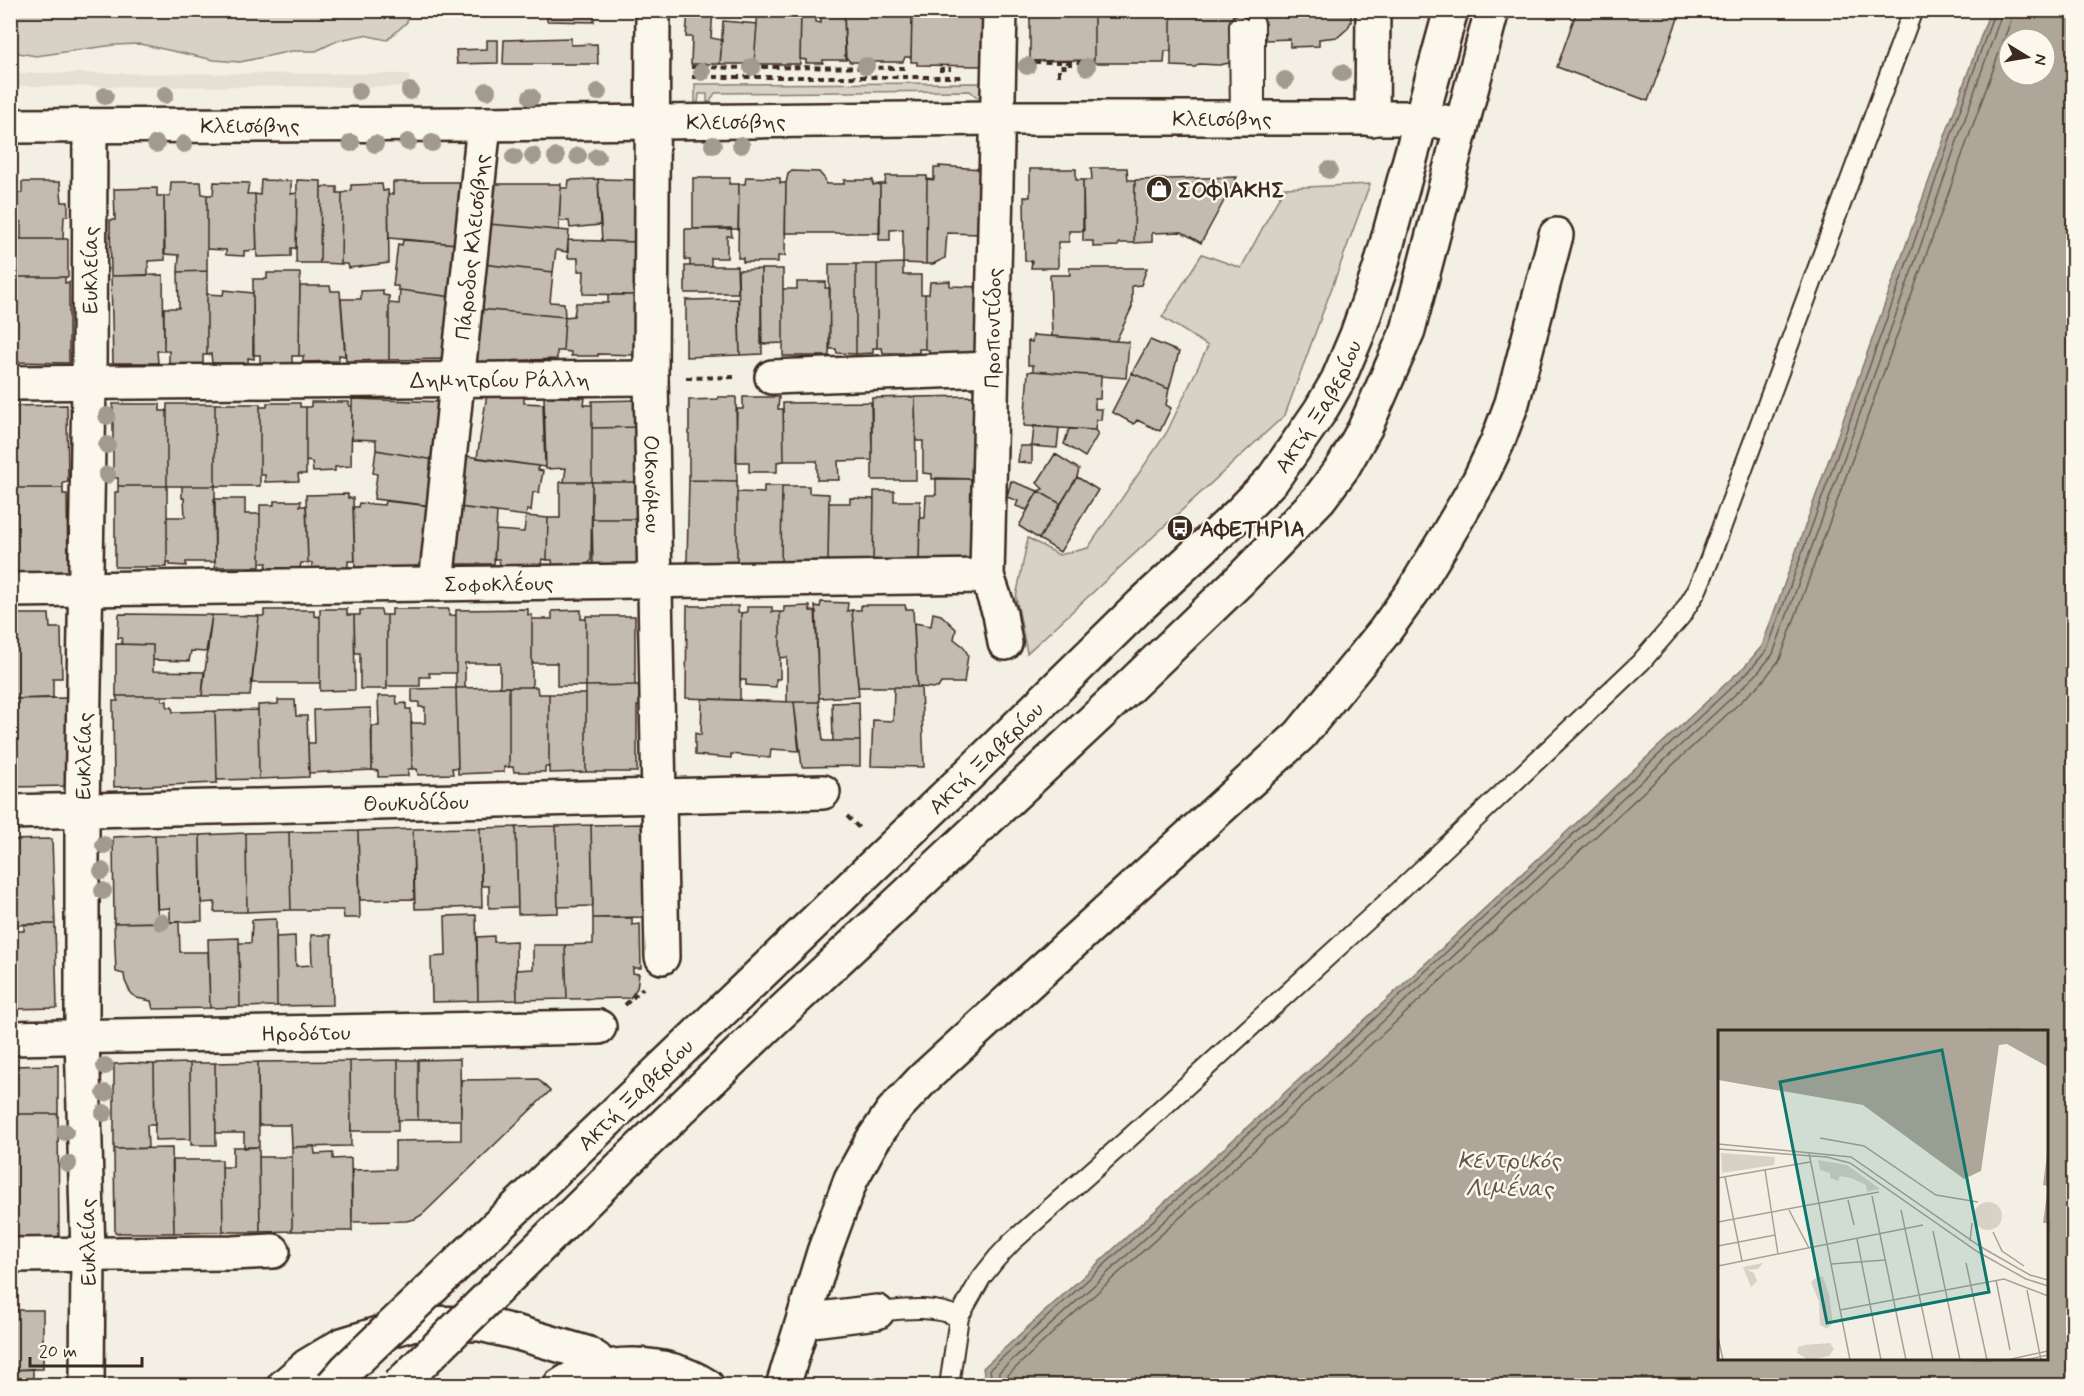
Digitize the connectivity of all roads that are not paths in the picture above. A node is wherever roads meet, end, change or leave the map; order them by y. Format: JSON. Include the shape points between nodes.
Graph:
{"nodes":[{"id":1,"x":653,"y":10,"type":"edge"},
{"id":2,"x":1000,"y":10,"type":"edge"},
{"id":3,"x":1373,"y":10,"type":"edge"},
{"id":4,"x":1451,"y":10,"type":"edge"},
{"id":5,"x":1492,"y":10,"type":"edge"},
{"id":6,"x":1913,"y":10,"type":"edge"},
{"id":7,"x":1247,"y":24,"type":"dead end"},
{"id":8,"x":997,"y":118,"type":"junction"},
{"id":9,"x":1248,"y":118,"type":"junction"},
{"id":10,"x":1372,"y":118,"type":"junction"},
{"id":11,"x":1422,"y":118,"type":"junction"},
{"id":12,"x":652,"y":121,"type":"junction"},
{"id":13,"x":484,"y":124,"type":"junction"},
{"id":14,"x":1461,"y":125,"type":"junction"},
{"id":15,"x":10,"y":126,"type":"edge"},
{"id":16,"x":90,"y":126,"type":"junction"},
{"id":17,"x":1556,"y":235,"type":"dead end"},
{"id":18,"x":992,"y":369,"type":"junction"},
{"id":19,"x":772,"y":377,"type":"road end"},
{"id":20,"x":651,"y":378,"type":"junction"},
{"id":21,"x":456,"y":380,"type":"junction"},
{"id":22,"x":10,"y":383,"type":"edge"},
{"id":23,"x":89,"y":383,"type":"junction"},
{"id":24,"x":987,"y":576,"type":"junction"},
{"id":25,"x":654,"y":581,"type":"junction"},
{"id":26,"x":436,"y":584,"type":"junction"},
{"id":27,"x":87,"y":588,"type":"junction"},
{"id":28,"x":10,"y":590,"type":"edge"},
{"id":29,"x":1005,"y":644,"type":"dead end"},
{"id":30,"x":823,"y":792,"type":"road end"},
{"id":31,"x":659,"y":797,"type":"junction"},
{"id":32,"x":82,"y":810,"type":"junction"},
{"id":33,"x":10,"y":812,"type":"edge"},
{"id":34,"x":662,"y":957,"type":"road end"},
{"id":35,"x":599,"y":1027,"type":"road end"},
{"id":36,"x":82,"y":1037,"type":"junction"},
{"id":37,"x":10,"y":1038,"type":"edge"},
{"id":38,"x":273,"y":1251,"type":"dead end"},
{"id":39,"x":87,"y":1253,"type":"junction"},
{"id":40,"x":10,"y":1255,"type":"edge"},
{"id":41,"x":877,"y":1312,"type":"joint"},
{"id":42,"x":959,"y":1317,"type":"junction"},
{"id":43,"x":804,"y":1321,"type":"junction"},
{"id":44,"x":603,"y":1368,"type":"junction"},
{"id":45,"x":87,"y":1386,"type":"edge"},
{"id":46,"x":285,"y":1386,"type":"edge"},
{"id":47,"x":332,"y":1386,"type":"edge"},
{"id":48,"x":398,"y":1386,"type":"edge"},
{"id":49,"x":560,"y":1386,"type":"edge"},
{"id":50,"x":707,"y":1386,"type":"edge"},
{"id":51,"x":783,"y":1386,"type":"edge"},
{"id":52,"x":949,"y":1386,"type":"edge"}],
"edges":[{"from":1,"to":12,"type":"street","name":"Οικονόμου"},
{"from":2,"to":8,"type":"street","name":"Προποντίδος"},
{"from":3,"to":10,"type":"street"},
{"from":4,"to":11,"type":"street","name":"Ακτή Ξαβερίου"},
{"from":5,"to":14,"type":"street","name":"Ακτή Ξαβερίου"},
{"from":6,"to":42,"type":"lane","via":[[1709,561],[1681,616],[1641,662],[1395,895],[1012,1242],[981,1278]]},
{"from":7,"to":9,"type":"lane"},
{"from":8,"to":9,"type":"street","name":"Κλεισόβης"},
{"from":8,"to":12,"type":"street","name":"Κλεισόβης"},
{"from":8,"to":18,"type":"street","name":"Προποντίδος"},
{"from":9,"to":10,"type":"street","name":"Κλεισόβης"},
{"from":10,"to":11,"type":"street","name":"Κλεισόβης"},
{"from":11,"to":14,"type":"street","name":"Κλεισόβης"},
{"from":11,"to":47,"type":"street","name":"Ακτή Ξαβερίου","bridge":true,"via":[[1380,269],[1357,335],[1338,380],[1273,479]]},
{"from":12,"to":13,"type":"street","name":"Κλεισόβης"},
{"from":12,"to":20,"type":"street","name":"Οικονόμου"},
{"from":13,"to":16,"type":"street","name":"Κλεισόβης"},
{"from":13,"to":21,"type":"street","name":"Πάροδος Κλεισόβης"},
{"from":14,"to":48,"type":"street","name":"Ακτή Ξαβερίου","bridge":true,"via":[[1408,330],[1365,428],[1319,499],[1241,579],[778,1016]]},
{"from":15,"to":16,"type":"street","name":"Κλεισόβης"},
{"from":16,"to":23,"type":"street","name":"Ευκλείας"},
{"from":17,"to":43,"type":"street","via":[[1512,403],[1497,443],[1479,481],[1414,590],[1300,735],[923,1079],[892,1112],[851,1179]]},
{"from":18,"to":19,"type":"street"},
{"from":18,"to":24,"type":"street","name":"Προποντίδος"},
{"from":20,"to":21,"type":"street","name":"Δημητρίου Ράλλη"},
{"from":20,"to":25,"type":"street","name":"Οικονόμου"},
{"from":21,"to":23,"type":"street","name":"Δημητρίου Ράλλη"},
{"from":21,"to":26,"type":"street","name":"Πάροδος Κλεισόβης"},
{"from":22,"to":23,"type":"street","name":"Δημητρίου Ράλλη"},
{"from":23,"to":27,"type":"street","name":"Ευκλείας"},
{"from":24,"to":25,"type":"street","name":"Σοφοκλέους"},
{"from":24,"to":29,"type":"street","name":"Προποντίδος"},
{"from":25,"to":26,"type":"street","name":"Σοφοκλέους"},
{"from":25,"to":31,"type":"street","name":"Οικονόμου"},
{"from":26,"to":27,"type":"street","name":"Σοφοκλέους"},
{"from":27,"to":28,"type":"street","name":"Σοφοκλέους"},
{"from":27,"to":32,"type":"street","name":"Ευκλείας"},
{"from":30,"to":31,"type":"street","name":"Θουκυδίδου"},
{"from":31,"to":32,"type":"street","name":"Θουκυδίδου"},
{"from":31,"to":34,"type":"street","name":"Οικονόμου"},
{"from":32,"to":33,"type":"street","name":"Θουκυδίδου"},
{"from":32,"to":36,"type":"street","name":"Ευκλείας"},
{"from":35,"to":36,"type":"street","name":"Ηροδότου"},
{"from":36,"to":37,"type":"street","name":"Ηροδότου"},
{"from":36,"to":39,"type":"street","name":"Ευκλείας"},
{"from":38,"to":39,"type":"street"},
{"from":39,"to":40,"type":"street"},
{"from":39,"to":45,"type":"street","name":"Ευκλείας"},
{"from":41,"to":42,"type":"lane","via":[[928,1308]]},
{"from":41,"to":43,"type":"street"},
{"from":42,"to":52,"type":"lane"},
{"from":43,"to":51,"type":"street"},
{"from":44,"to":46,"type":"street","via":[[586,1353],[519,1333],[480,1324],[414,1323],[342,1345],[307,1366]]},
{"from":44,"to":49,"type":"street"},
{"from":44,"to":50,"type":"street","via":[[666,1368]]}]}
